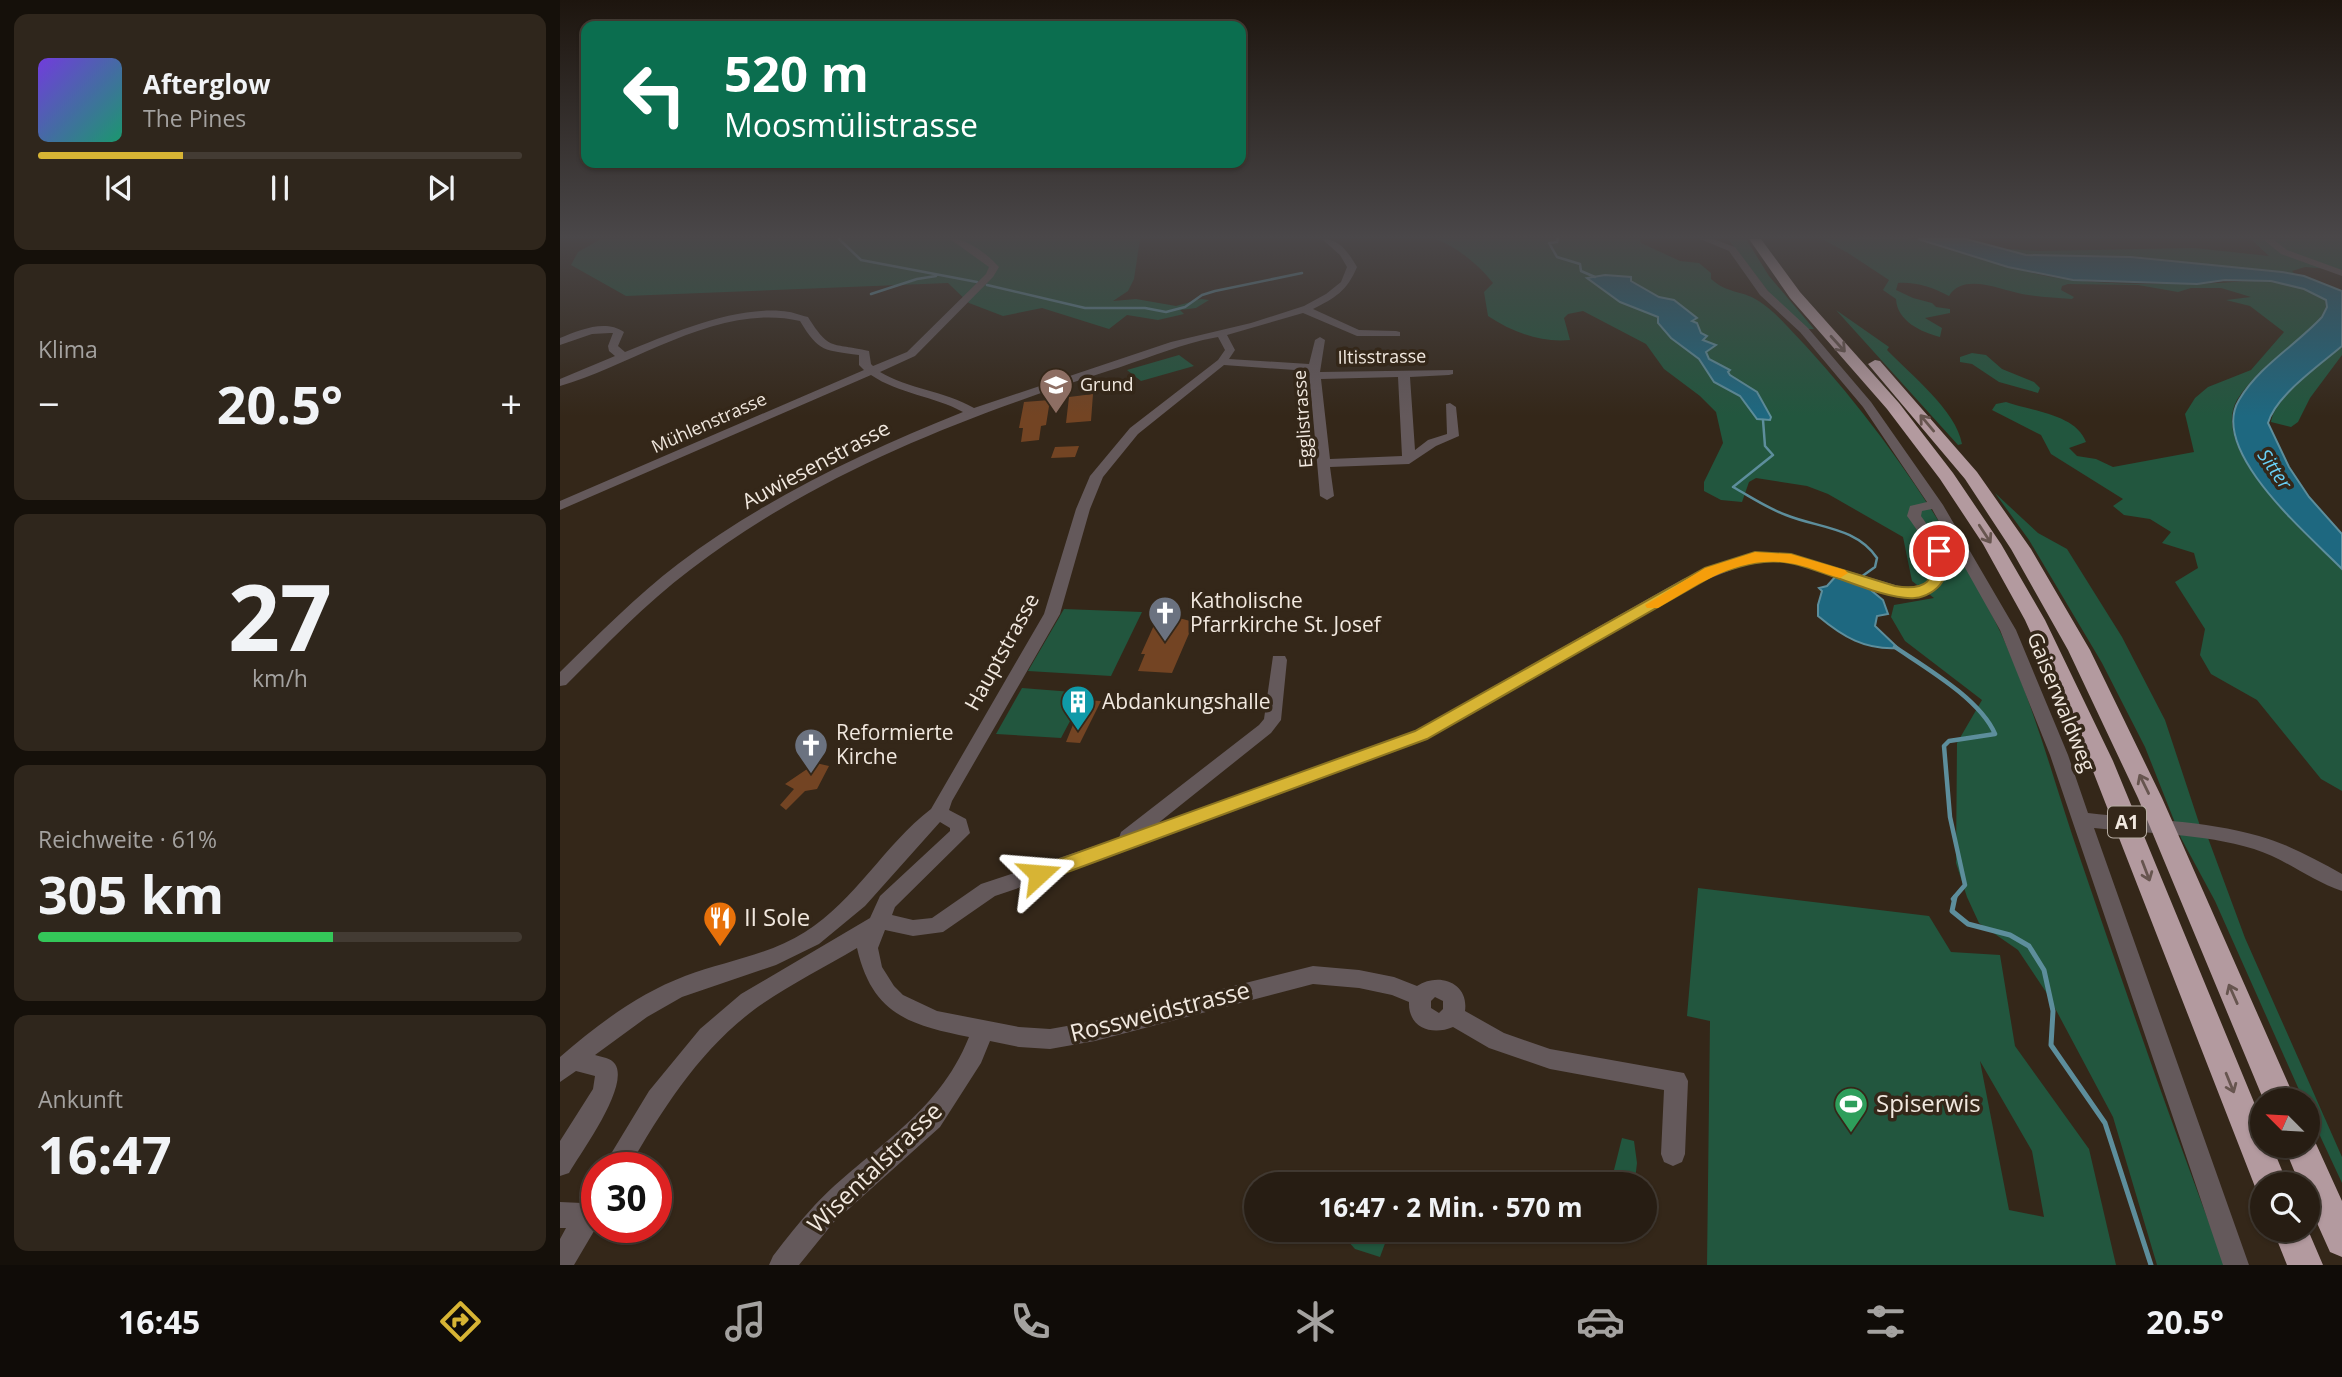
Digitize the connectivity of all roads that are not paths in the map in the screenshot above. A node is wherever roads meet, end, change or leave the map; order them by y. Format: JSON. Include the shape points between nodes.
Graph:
{"nodes":[{"id":1,"x":967,"y":298,"type":"edge"},
{"id":2,"x":1327,"y":298,"type":"edge"},
{"id":3,"x":1770,"y":298,"type":"edge"},
{"id":4,"x":1799,"y":298,"type":"edge"},
{"id":5,"x":1816,"y":298,"type":"edge"},
{"id":6,"x":1303,"y":309,"type":"junction"},
{"id":7,"x":1221,"y":334,"type":"junction"},
{"id":8,"x":1396,"y":334,"type":"dead end"},
{"id":9,"x":1320,"y":340,"type":"dead end"},
{"id":10,"x":560,"y":342,"type":"edge"},
{"id":11,"x":627,"y":357,"type":"junction"},
{"id":12,"x":1222,"y":362,"type":"junction"},
{"id":13,"x":873,"y":371,"type":"junction"},
{"id":14,"x":1315,"y":372,"type":"junction"},
{"id":15,"x":1449,"y":372,"type":"dead end"},
{"id":16,"x":1404,"y":374,"type":"junction"},
{"id":17,"x":560,"y":383,"type":"edge"},
{"id":18,"x":1450,"y":407,"type":"dead end"},
{"id":19,"x":973,"y":413,"type":"junction"},
{"id":20,"x":1409,"y":460,"type":"junction"},
{"id":21,"x":1323,"y":463,"type":"junction"},
{"id":22,"x":1327,"y":496,"type":"dead end"},
{"id":23,"x":1936,"y":505,"type":"junction"},
{"id":24,"x":560,"y":506,"type":"edge"},
{"id":25,"x":1279,"y":660,"type":"dead end"},
{"id":26,"x":560,"y":681,"type":"edge"},
{"id":27,"x":939,"y":813,"type":"junction"},
{"id":28,"x":2086,"y":820,"type":"junction"},
{"id":29,"x":1128,"y":842,"type":"junction"},
{"id":30,"x":2342,"y":883,"type":"edge"},
{"id":31,"x":881,"y":921,"type":"junction"},
{"id":32,"x":984,"y":1031,"type":"junction"},
{"id":33,"x":567,"y":1066,"type":"edge"},
{"id":34,"x":2274,"y":1088,"type":"edge"},
{"id":35,"x":624,"y":1152,"type":"edge"},
{"id":36,"x":1673,"y":1154,"type":"dead end"},
{"id":37,"x":2305,"y":1158,"type":"edge"},
{"id":38,"x":560,"y":1164,"type":"edge"},
{"id":39,"x":2266,"y":1172,"type":"edge"},
{"id":40,"x":581,"y":1211,"type":"edge"},
{"id":41,"x":560,"y":1215,"type":"edge"},
{"id":42,"x":581,"y":1229,"type":"edge"},
{"id":43,"x":2342,"y":1240,"type":"edge"},
{"id":44,"x":2295,"y":1242,"type":"edge"},
{"id":45,"x":560,"y":1264,"type":"edge"},
{"id":46,"x":782,"y":1265,"type":"edge"},
{"id":47,"x":2236,"y":1265,"type":"edge"},
{"id":48,"x":2305,"y":1265,"type":"edge"}],
"edges":[{"from":1,"to":13,"type":"street","name":"Mühlenstrasse","via":[[911,354]]},
{"from":2,"to":6,"type":"street"},
{"from":3,"to":23,"type":"street","name":"Gaiserwaldweg","via":[[1804,330],[1867,405]]},
{"from":4,"to":39,"type":"highway","number":"A1","one_way":true,"via":[[1948,477],[2035,620],[2112,786]]},
{"from":34,"to":5,"type":"highway","number":"A1","one_way":true,"via":[[2150,798],[2079,650],[2021,550],[1971,476]]},
{"from":6,"to":7,"type":"street"},
{"from":6,"to":8,"type":"street","via":[[1357,333]]},
{"from":7,"to":12,"type":"street","via":[[1230,346]]},
{"from":7,"to":19,"type":"street","name":"Auwiesenstrasse","via":[[1046,386]]},
{"from":9,"to":14,"type":"street","name":"Egglistrasse"},
{"from":10,"to":11,"type":"street","via":[[611,328],[619,332],[614,351]]},
{"from":11,"to":13,"type":"street","via":[[721,321],[783,313],[804,318],[822,344],[865,353],[866,365]]},
{"from":11,"to":17,"type":"street"},
{"from":12,"to":14,"type":"street","name":"Iltisstrasse"},
{"from":12,"to":27,"type":"street","name":"Hauptstrasse","via":[[1134,431],[1097,476],[1052,614]]},
{"from":13,"to":19,"type":"street","via":[[891,383],[951,400]]},
{"from":13,"to":24,"type":"street","name":"Mühlenstrasse"},
{"from":14,"to":16,"type":"street","name":"Iltisstrasse"},
{"from":14,"to":21,"type":"street","name":"Egglistrasse"},
{"from":15,"to":16,"type":"street","name":"Iltisstrasse"},
{"from":16,"to":20,"type":"street"},
{"from":18,"to":20,"type":"street","via":[[1453,436],[1432,443]]},
{"from":19,"to":26,"type":"street","name":"Auwiesenstrasse","via":[[832,477],[709,549]]},
{"from":20,"to":21,"type":"street"},
{"from":21,"to":22,"type":"street","name":"Egglistrasse"},
{"from":23,"to":28,"type":"street","name":"Gaiserwaldweg","via":[[2008,630]]},
{"from":23,"to":29,"type":"street","via":[[1915,509],[1914,516],[1939,551],[1940,574],[1932,586],[1914,594],[1791,558],[1755,556],[1711,571],[1421,735]]},
{"from":25,"to":29,"type":"street","via":[[1272,720],[1265,729],[1127,838]]},
{"from":27,"to":31,"type":"street","name":"Rossweidstrasse","via":[[960,824],[960,833],[887,902]]},
{"from":27,"to":33,"type":"street","name":"Hauptstrasse","via":[[847,911],[817,935],[659,999],[610,1029]]},
{"from":28,"to":30,"type":"street","via":[[2257,843]]},
{"from":28,"to":47,"type":"street","name":"Gaiserwaldweg"},
{"from":29,"to":31,"type":"street","via":[[988,890],[936,926],[913,928]]},
{"from":31,"to":32,"type":"street","name":"Rossweidstrasse","via":[[867,948],[872,969],[886,993],[934,1020]]},
{"from":31,"to":35,"type":"street","via":[[745,1003],[680,1069]]},
{"from":32,"to":36,"type":"street","name":"Rossweidstrasse","via":[[1050,1039],[1312,975],[1359,979],[1421,997],[1420,1012],[1429,1020],[1442,1021],[1452,1015],[1497,1041],[1550,1059],[1676,1081]]},
{"from":32,"to":46,"type":"street","name":"Wisentalstrasse","via":[[931,1119],[824,1213]]},
{"from":33,"to":38,"type":"street","via":[[602,1067],[607,1081]]},
{"from":37,"to":43,"type":"highway"},
{"from":40,"to":41,"type":"street"},
{"from":42,"to":45,"type":"street"},
{"from":44,"to":48,"type":"highway"}]}
